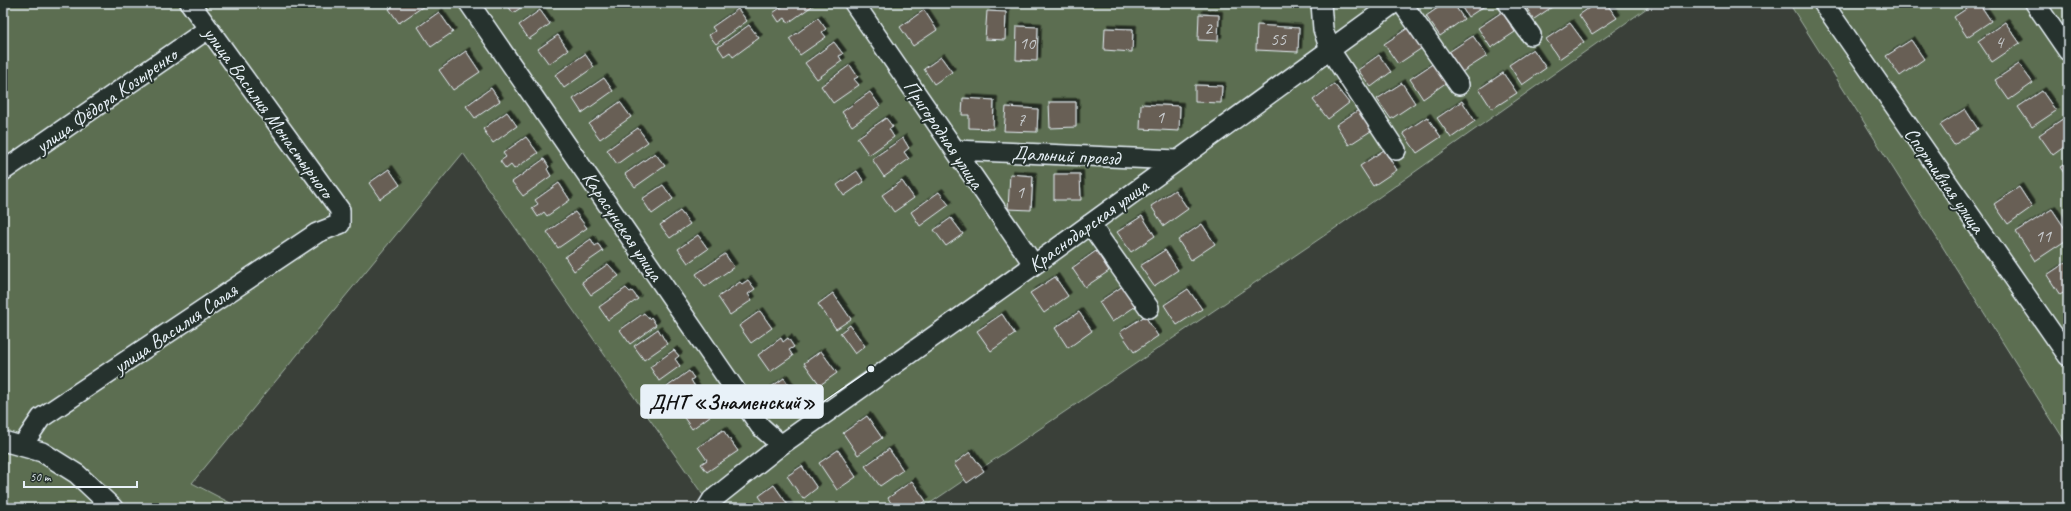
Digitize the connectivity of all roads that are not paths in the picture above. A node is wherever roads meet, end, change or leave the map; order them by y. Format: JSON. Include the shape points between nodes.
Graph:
{"nodes":[{"id":1,"x":190,"y":3,"type":"edge"},
{"id":2,"x":469,"y":3,"type":"edge"},
{"id":3,"x":854,"y":3,"type":"edge"},
{"id":4,"x":1321,"y":3,"type":"edge"},
{"id":5,"x":1394,"y":3,"type":"edge"},
{"id":6,"x":1402,"y":3,"type":"edge"},
{"id":7,"x":1508,"y":3,"type":"edge"},
{"id":8,"x":1823,"y":3,"type":"edge"},
{"id":9,"x":2035,"y":3,"type":"edge"},
{"id":10,"x":208,"y":29,"type":"junction"},
{"id":11,"x":1531,"y":35,"type":"dead end"},
{"id":12,"x":1330,"y":50,"type":"junction"},
{"id":13,"x":2068,"y":51,"type":"edge"},
{"id":14,"x":1459,"y":85,"type":"dead end"},
{"id":15,"x":955,"y":150,"type":"junction"},
{"id":16,"x":1396,"y":150,"type":"dead end"},
{"id":17,"x":1177,"y":160,"type":"junction"},
{"id":18,"x":3,"y":171,"type":"edge"},
{"id":19,"x":340,"y":224,"type":"joint"},
{"id":20,"x":1090,"y":224,"type":"junction"},
{"id":21,"x":1034,"y":265,"type":"junction"},
{"id":22,"x":1149,"y":308,"type":"dead end"},
{"id":23,"x":2068,"y":356,"type":"edge"},
{"id":24,"x":3,"y":441,"type":"edge"},
{"id":25,"x":781,"y":445,"type":"junction"},
{"id":26,"x":22,"y":446,"type":"junction"},
{"id":27,"x":113,"y":508,"type":"edge"},
{"id":28,"x":707,"y":508,"type":"edge"}],
"edges":[{"from":1,"to":10,"type":"street","name":"улица Василия Монастырного"},
{"from":2,"to":25,"type":"street","name":"Карасунская улица","via":[[760,426]]},
{"from":3,"to":15,"type":"street","name":"Пригородная улица"},
{"from":4,"to":12,"type":"street","via":[[1323,29]]},
{"from":5,"to":12,"type":"street","name":"Краснодарская улица"},
{"from":6,"to":14,"type":"street"},
{"from":7,"to":11,"type":"street"},
{"from":8,"to":23,"type":"street","name":"Спортивная улица"},
{"from":9,"to":13,"type":"street"},
{"from":10,"to":18,"type":"street","name":"улица Фёдора Козыренко"},
{"from":10,"to":19,"type":"street","name":"улица Василия Монастырного","via":[[340,210]]},
{"from":12,"to":16,"type":"street"},
{"from":12,"to":17,"type":"street","name":"Краснодарская улица"},
{"from":15,"to":17,"type":"street","name":"Дальний проезд"},
{"from":15,"to":21,"type":"street","name":"Пригородная улица"},
{"from":17,"to":20,"type":"street","name":"Краснодарская улица"},
{"from":19,"to":26,"type":"street","name":"улица Василия Салая","via":[[317,233],[41,418]]},
{"from":20,"to":21,"type":"street","name":"Краснодарская улица"},
{"from":20,"to":22,"type":"street"},
{"from":21,"to":25,"type":"street","name":"Краснодарская улица"},
{"from":24,"to":26,"type":"street"},
{"from":25,"to":28,"type":"street","name":"Краснодарская улица","via":[[712,500]]},
{"from":26,"to":27,"type":"street","via":[[42,452],[77,474]]}]}
